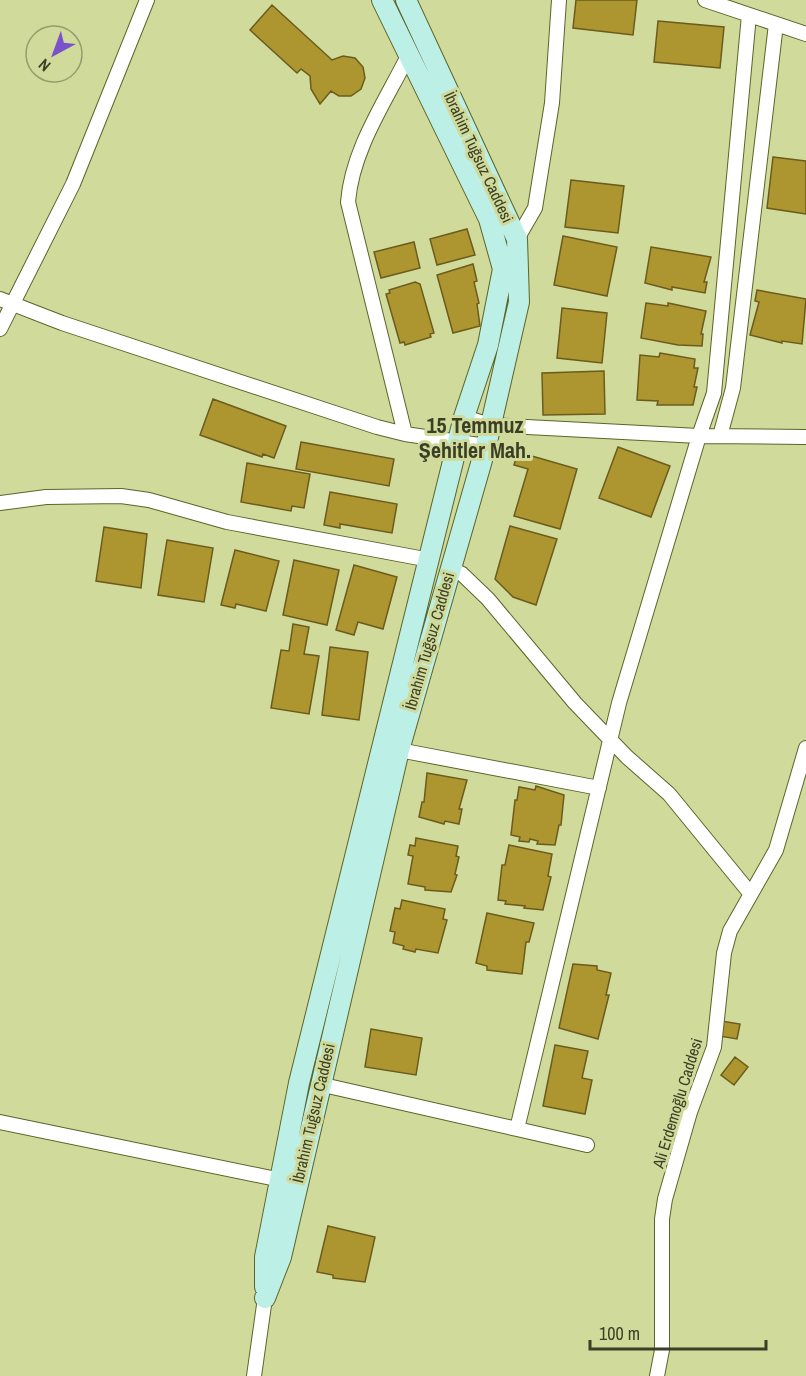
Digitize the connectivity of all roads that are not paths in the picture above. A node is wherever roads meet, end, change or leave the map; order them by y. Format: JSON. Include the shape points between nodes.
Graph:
{"nodes":[{"id":1,"x":147,"y":0,"type":"edge"},
{"id":2,"x":381,"y":0,"type":"edge"},
{"id":3,"x":406,"y":0,"type":"edge"},
{"id":4,"x":559,"y":0,"type":"edge"},
{"id":5,"x":705,"y":0,"type":"edge"},
{"id":6,"x":749,"y":15,"type":"junction"},
{"id":7,"x":776,"y":24,"type":"junction"},
{"id":8,"x":806,"y":34,"type":"edge"},
{"id":9,"x":408,"y":56,"type":"junction"},
{"id":10,"x":517,"y":239,"type":"junction"},
{"id":11,"x":0,"y":299,"type":"edge"},
{"id":12,"x":14,"y":304,"type":"junction"},
{"id":13,"x":0,"y":329,"type":"edge"},
{"id":14,"x":464,"y":417,"type":"junction"},
{"id":15,"x":490,"y":425,"type":"junction"},
{"id":16,"x":405,"y":434,"type":"junction"},
{"id":17,"x":699,"y":436,"type":"junction"},
{"id":18,"x":720,"y":436,"type":"junction"},
{"id":19,"x":805,"y":437,"type":"edge"},
{"id":20,"x":459,"y":442,"type":"junction"},
{"id":21,"x":486,"y":446,"type":"junction"},
{"id":22,"x":0,"y":503,"type":"edge"},
{"id":23,"x":430,"y":560,"type":"junction"},
{"id":24,"x":450,"y":568,"type":"junction"},
{"id":25,"x":610,"y":741,"type":"junction"},
{"id":26,"x":806,"y":748,"type":"edge"},
{"id":27,"x":399,"y":750,"type":"junction"},
{"id":28,"x":599,"y":788,"type":"junction"},
{"id":29,"x":750,"y":893,"type":"junction"},
{"id":30,"x":319,"y":1084,"type":"junction"},
{"id":31,"x":0,"y":1122,"type":"edge"},
{"id":32,"x":517,"y":1129,"type":"junction"},
{"id":33,"x":587,"y":1144,"type":"dead end"},
{"id":34,"x":289,"y":1181,"type":"junction"},
{"id":35,"x":265,"y":1298,"type":"joint"},
{"id":36,"x":254,"y":1376,"type":"edge"},
{"id":37,"x":657,"y":1376,"type":"edge"}],
"edges":[{"from":1,"to":12,"type":"street","via":[[73,184]]},
{"from":2,"to":9,"type":"street","name":"İbrahim Tuğsuz Caddesi"},
{"from":3,"to":10,"type":"street","name":"İbrahim Tuğsuz Caddesi"},
{"from":4,"to":10,"type":"street","via":[[552,103],[535,208]]},
{"from":5,"to":6,"type":"street"},
{"from":6,"to":7,"type":"street"},
{"from":6,"to":17,"type":"street","via":[[714,393]]},
{"from":7,"to":8,"type":"street"},
{"from":7,"to":18,"type":"street","via":[[733,388]]},
{"from":9,"to":14,"type":"street","name":"İbrahim Tuğsuz Caddesi","via":[[489,219],[503,269],[488,345]]},
{"from":9,"to":16,"type":"street","via":[[356,159],[348,202]]},
{"from":10,"to":15,"type":"street","name":"İbrahim Tuğsuz Caddesi","via":[[519,302]]},
{"from":11,"to":12,"type":"street"},
{"from":12,"to":13,"type":"street"},
{"from":12,"to":16,"type":"street","via":[[302,403]]},
{"from":14,"to":15,"type":"street"},
{"from":14,"to":20,"type":"street","name":"İbrahim Tuğsuz Caddesi"},
{"from":15,"to":17,"type":"street"},
{"from":15,"to":21,"type":"street","name":"İbrahim Tuğsuz Caddesi"},
{"from":16,"to":20,"type":"street"},
{"from":17,"to":18,"type":"street"},
{"from":17,"to":25,"type":"street"},
{"from":18,"to":19,"type":"street"},
{"from":20,"to":21,"type":"street"},
{"from":20,"to":23,"type":"street","name":"İbrahim Tuğsuz Caddesi"},
{"from":21,"to":24,"type":"street","name":"İbrahim Tuğsuz Caddesi"},
{"from":22,"to":23,"type":"street","via":[[67,495],[130,498],[227,522]]},
{"from":23,"to":34,"type":"street","name":"İbrahim Tuğsuz Caddesi","via":[[300,1083]]},
{"from":24,"to":25,"type":"street","via":[[488,599]]},
{"from":24,"to":27,"type":"street","name":"İbrahim Tuğsuz Caddesi"},
{"from":25,"to":28,"type":"street"},
{"from":25,"to":29,"type":"street","via":[[669,794]]},
{"from":26,"to":29,"type":"street","name":"Ali Erdemoğlu Caddesi","via":[[776,850]]},
{"from":27,"to":28,"type":"street"},
{"from":27,"to":30,"type":"street","name":"İbrahim Tuğsuz Caddesi"},
{"from":28,"to":32,"type":"street"},
{"from":29,"to":37,"type":"street","name":"Ali Erdemoğlu Caddesi","via":[[724,952],[714,1047],[665,1199],[662,1350]]},
{"from":30,"to":32,"type":"street"},
{"from":30,"to":34,"type":"street","name":"İbrahim Tuğsuz Caddesi"},
{"from":31,"to":34,"type":"street"},
{"from":32,"to":33,"type":"street"},
{"from":34,"to":35,"type":"street","name":"İbrahim Tuğsuz Caddesi","via":[[282,1257]]},
{"from":35,"to":36,"type":"street","name":"İbrahim Tuğsuz Caddesi"}]}
